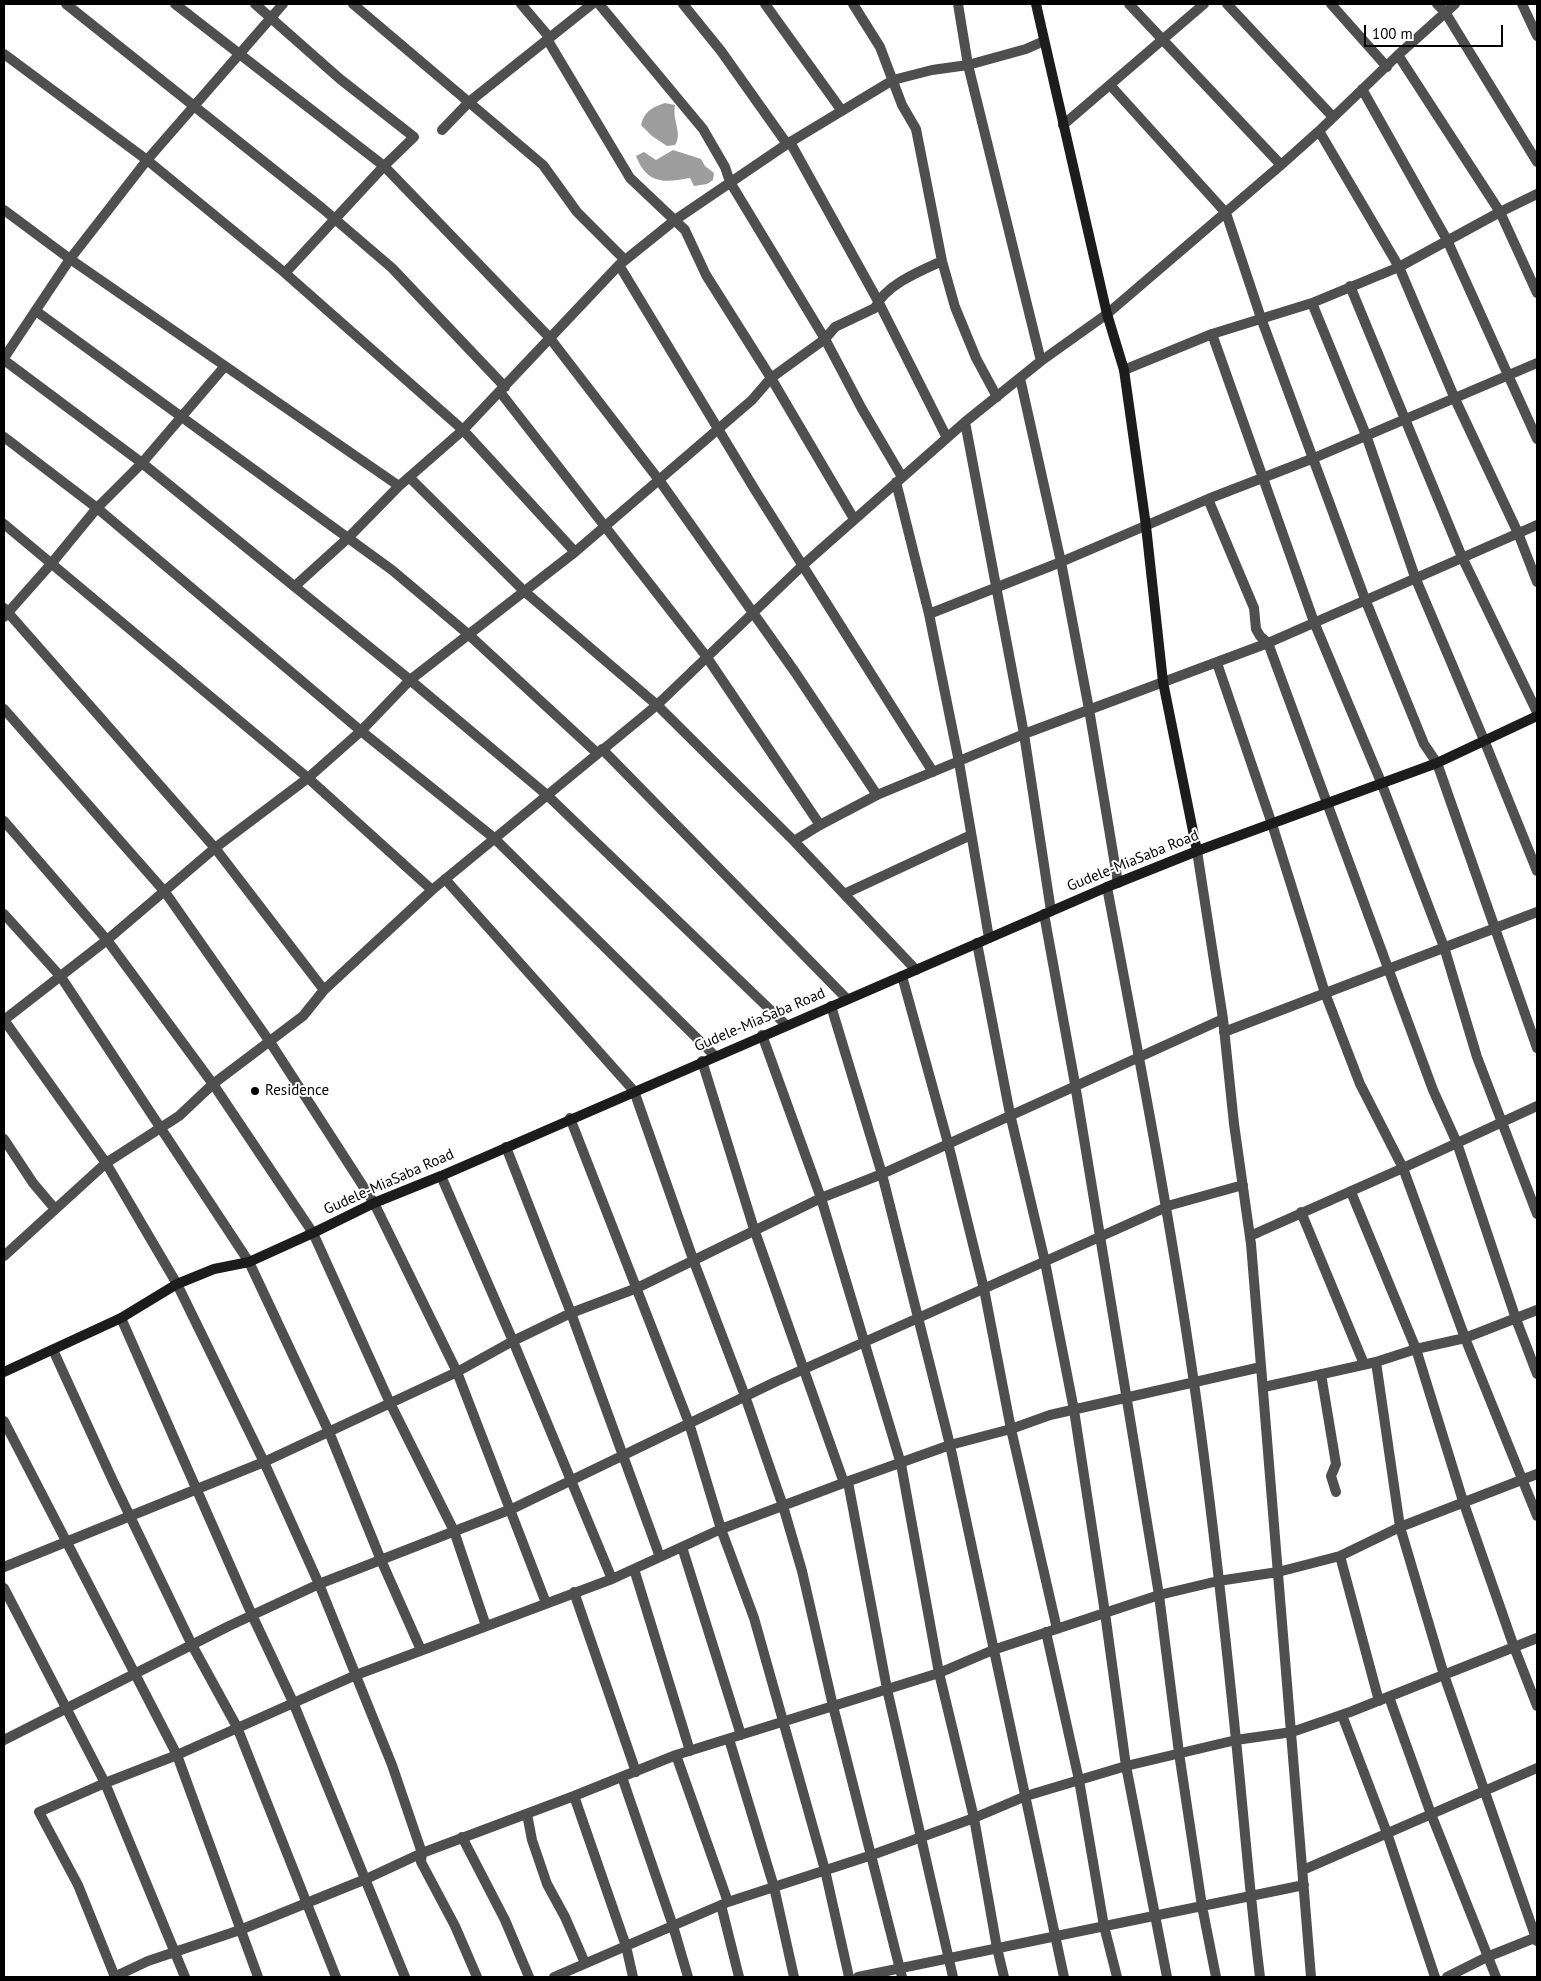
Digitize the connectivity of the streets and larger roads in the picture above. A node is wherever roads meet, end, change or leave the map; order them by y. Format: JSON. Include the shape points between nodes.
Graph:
{"nodes":[{"id":1,"x":66,"y":4,"type":"edge"},
{"id":2,"x":175,"y":4,"type":"edge"},
{"id":3,"x":255,"y":4,"type":"edge"},
{"id":4,"x":282,"y":4,"type":"edge"},
{"id":5,"x":353,"y":4,"type":"edge"},
{"id":6,"x":521,"y":4,"type":"edge"},
{"id":7,"x":592,"y":4,"type":"edge"},
{"id":8,"x":599,"y":4,"type":"edge"},
{"id":9,"x":684,"y":4,"type":"edge"},
{"id":10,"x":765,"y":4,"type":"edge"},
{"id":11,"x":853,"y":4,"type":"edge"},
{"id":12,"x":958,"y":4,"type":"edge"},
{"id":13,"x":1036,"y":4,"type":"edge"},
{"id":14,"x":1129,"y":4,"type":"edge"},
{"id":15,"x":1204,"y":4,"type":"edge"},
{"id":16,"x":1227,"y":4,"type":"edge"},
{"id":17,"x":1331,"y":4,"type":"edge"},
{"id":18,"x":1437,"y":4,"type":"edge"},
{"id":19,"x":1455,"y":4,"type":"edge"},
{"id":20,"x":1522,"y":4,"type":"edge"},
{"id":21,"x":1445,"y":12,"type":"junction"},
{"id":22,"x":270,"y":18,"type":"junction"},
{"id":23,"x":1537,"y":36,"type":"edge"},
{"id":24,"x":549,"y":38,"type":"junction"},
{"id":25,"x":1163,"y":39,"type":"junction"},
{"id":26,"x":1044,"y":41,"type":"junction"},
{"id":27,"x":240,"y":53,"type":"junction"},
{"id":28,"x":4,"y":54,"type":"edge"},
{"id":29,"x":1398,"y":55,"type":"junction"},
{"id":30,"x":968,"y":65,"type":"junction"},
{"id":31,"x":1387,"y":67,"type":"junction"},
{"id":32,"x":893,"y":80,"type":"junction"},
{"id":33,"x":1110,"y":85,"type":"junction"},
{"id":34,"x":1362,"y":89,"type":"junction"},
{"id":35,"x":468,"y":102,"type":"junction"},
{"id":36,"x":194,"y":106,"type":"junction"},
{"id":37,"x":842,"y":111,"type":"junction"},
{"id":38,"x":1333,"y":117,"type":"junction"},
{"id":39,"x":1064,"y":125,"type":"junction"},
{"id":40,"x":442,"y":130,"type":"dead end"},
{"id":41,"x":1319,"y":131,"type":"junction"},
{"id":42,"x":789,"y":143,"type":"junction"},
{"id":43,"x":147,"y":160,"type":"junction"},
{"id":44,"x":1537,"y":162,"type":"edge"},
{"id":45,"x":1281,"y":165,"type":"junction"},
{"id":46,"x":384,"y":166,"type":"junction"},
{"id":47,"x":730,"y":182,"type":"junction"},
{"id":48,"x":1537,"y":194,"type":"edge"},
{"id":49,"x":4,"y":210,"type":"edge"},
{"id":50,"x":1500,"y":212,"type":"junction"},
{"id":51,"x":1226,"y":213,"type":"junction"},
{"id":52,"x":336,"y":219,"type":"junction"},
{"id":53,"x":675,"y":220,"type":"junction"},
{"id":54,"x":1447,"y":240,"type":"junction"},
{"id":55,"x":70,"y":259,"type":"junction"},
{"id":56,"x":942,"y":261,"type":"junction"},
{"id":57,"x":622,"y":263,"type":"junction"},
{"id":58,"x":1399,"y":267,"type":"junction"},
{"id":59,"x":285,"y":273,"type":"junction"},
{"id":60,"x":1350,"y":286,"type":"junction"},
{"id":61,"x":1537,"y":293,"type":"edge"},
{"id":62,"x":878,"y":302,"type":"junction"},
{"id":63,"x":1312,"y":303,"type":"junction"},
{"id":64,"x":36,"y":311,"type":"junction"},
{"id":65,"x":1107,"y":314,"type":"junction"},
{"id":66,"x":1261,"y":318,"type":"junction"},
{"id":67,"x":1212,"y":334,"type":"junction"},
{"id":68,"x":549,"y":337,"type":"junction"},
{"id":69,"x":825,"y":339,"type":"junction"},
{"id":70,"x":4,"y":359,"type":"edge"},
{"id":71,"x":1041,"y":361,"type":"junction"},
{"id":72,"x":1537,"y":363,"type":"edge"},
{"id":73,"x":225,"y":366,"type":"junction"},
{"id":74,"x":1124,"y":370,"type":"junction"},
{"id":75,"x":1509,"y":376,"type":"junction"},
{"id":76,"x":770,"y":378,"type":"junction"},
{"id":77,"x":1020,"y":378,"type":"junction"},
{"id":78,"x":503,"y":390,"type":"junction"},
{"id":79,"x":997,"y":396,"type":"junction"},
{"id":80,"x":1455,"y":399,"type":"junction"},
{"id":81,"x":182,"y":416,"type":"junction"},
{"id":82,"x":1405,"y":418,"type":"junction"},
{"id":83,"x":965,"y":422,"type":"junction"},
{"id":84,"x":719,"y":427,"type":"junction"},
{"id":85,"x":463,"y":430,"type":"junction"},
{"id":86,"x":1366,"y":435,"type":"junction"},
{"id":87,"x":4,"y":437,"type":"edge"},
{"id":88,"x":947,"y":438,"type":"junction"},
{"id":89,"x":1537,"y":439,"type":"edge"},
{"id":90,"x":1314,"y":458,"type":"junction"},
{"id":91,"x":142,"y":462,"type":"junction"},
{"id":92,"x":409,"y":477,"type":"junction"},
{"id":93,"x":1264,"y":477,"type":"junction"},
{"id":94,"x":659,"y":480,"type":"junction"},
{"id":95,"x":899,"y":480,"type":"junction"},
{"id":96,"x":399,"y":486,"type":"junction"},
{"id":97,"x":1208,"y":498,"type":"junction"},
{"id":98,"x":97,"y":508,"type":"junction"},
{"id":99,"x":854,"y":519,"type":"junction"},
{"id":100,"x":4,"y":524,"type":"edge"},
{"id":101,"x":1537,"y":525,"type":"edge"},
{"id":102,"x":1146,"y":526,"type":"junction"},
{"id":103,"x":605,"y":527,"type":"junction"},
{"id":104,"x":1518,"y":533,"type":"junction"},
{"id":105,"x":348,"y":538,"type":"junction"},
{"id":106,"x":575,"y":552,"type":"junction"},
{"id":107,"x":1462,"y":557,"type":"junction"},
{"id":108,"x":1061,"y":562,"type":"junction"},
{"id":109,"x":51,"y":564,"type":"junction"},
{"id":110,"x":803,"y":565,"type":"junction"},
{"id":111,"x":1415,"y":578,"type":"junction"},
{"id":112,"x":1537,"y":582,"type":"edge"},
{"id":113,"x":295,"y":586,"type":"junction"},
{"id":114,"x":995,"y":588,"type":"junction"},
{"id":115,"x":524,"y":591,"type":"junction"},
{"id":116,"x":1365,"y":599,"type":"junction"},
{"id":117,"x":753,"y":612,"type":"junction"},
{"id":118,"x":5,"y":613,"type":"edge"},
{"id":119,"x":929,"y":614,"type":"junction"},
{"id":120,"x":1314,"y":622,"type":"junction"},
{"id":121,"x":468,"y":634,"type":"junction"},
{"id":122,"x":1268,"y":643,"type":"junction"},
{"id":123,"x":706,"y":656,"type":"junction"},
{"id":124,"x":1217,"y":663,"type":"junction"},
{"id":125,"x":410,"y":680,"type":"junction"},
{"id":126,"x":1163,"y":682,"type":"junction"},
{"id":127,"x":657,"y":705,"type":"junction"},
{"id":128,"x":4,"y":709,"type":"edge"},
{"id":129,"x":1089,"y":709,"type":"junction"},
{"id":130,"x":1537,"y":714,"type":"edge"},
{"id":131,"x":362,"y":731,"type":"junction"},
{"id":132,"x":1024,"y":734,"type":"junction"},
{"id":133,"x":1484,"y":740,"type":"junction"},
{"id":134,"x":600,"y":751,"type":"junction"},
{"id":135,"x":959,"y":762,"type":"junction"},
{"id":136,"x":1437,"y":763,"type":"junction"},
{"id":137,"x":933,"y":772,"type":"junction"},
{"id":138,"x":308,"y":778,"type":"junction"},
{"id":139,"x":1381,"y":782,"type":"junction"},
{"id":140,"x":547,"y":795,"type":"junction"},
{"id":141,"x":877,"y":795,"type":"junction"},
{"id":142,"x":1328,"y":802,"type":"junction"},
{"id":143,"x":4,"y":821,"type":"edge"},
{"id":144,"x":1272,"y":824,"type":"junction"},
{"id":145,"x":820,"y":825,"type":"junction"},
{"id":146,"x":971,"y":835,"type":"junction"},
{"id":147,"x":494,"y":838,"type":"junction"},
{"id":148,"x":794,"y":841,"type":"junction"},
{"id":149,"x":215,"y":848,"type":"junction"},
{"id":150,"x":1197,"y":851,"type":"junction"},
{"id":151,"x":1537,"y":871,"type":"edge"},
{"id":152,"x":445,"y":879,"type":"junction"},
{"id":153,"x":1118,"y":883,"type":"junction"},
{"id":154,"x":1107,"y":887,"type":"junction"},
{"id":155,"x":432,"y":890,"type":"junction"},
{"id":156,"x":165,"y":892,"type":"junction"},
{"id":157,"x":844,"y":894,"type":"junction"},
{"id":158,"x":1048,"y":912,"type":"junction"},
{"id":159,"x":1537,"y":912,"type":"edge"},
{"id":160,"x":4,"y":914,"type":"edge"},
{"id":161,"x":1494,"y":928,"type":"junction"},
{"id":162,"x":989,"y":938,"type":"junction"},
{"id":163,"x":107,"y":940,"type":"junction"},
{"id":164,"x":977,"y":943,"type":"junction"},
{"id":165,"x":1444,"y":948,"type":"junction"},
{"id":166,"x":1388,"y":969,"type":"junction"},
{"id":167,"x":916,"y":970,"type":"junction"},
{"id":168,"x":902,"y":976,"type":"junction"},
{"id":169,"x":61,"y":977,"type":"junction"},
{"id":170,"x":324,"y":990,"type":"junction"},
{"id":171,"x":1325,"y":993,"type":"junction"},
{"id":172,"x":847,"y":999,"type":"junction"},
{"id":173,"x":831,"y":1006,"type":"junction"},
{"id":174,"x":1223,"y":1019,"type":"junction"},
{"id":175,"x":4,"y":1020,"type":"edge"},
{"id":176,"x":786,"y":1025,"type":"junction"},
{"id":177,"x":1224,"y":1032,"type":"junction"},
{"id":178,"x":762,"y":1035,"type":"junction"},
{"id":179,"x":270,"y":1042,"type":"junction"},
{"id":180,"x":1537,"y":1048,"type":"edge"},
{"id":181,"x":715,"y":1056,"type":"junction"},
{"id":182,"x":1139,"y":1056,"type":"junction"},
{"id":183,"x":702,"y":1061,"type":"junction"},
{"id":184,"x":213,"y":1084,"type":"junction"},
{"id":185,"x":1075,"y":1084,"type":"junction"},
{"id":186,"x":634,"y":1091,"type":"junction"},
{"id":187,"x":1537,"y":1106,"type":"edge"},
{"id":188,"x":1010,"y":1114,"type":"junction"},
{"id":189,"x":570,"y":1118,"type":"junction"},
{"id":190,"x":1502,"y":1123,"type":"junction"},
{"id":191,"x":162,"y":1128,"type":"junction"},
{"id":192,"x":4,"y":1139,"type":"edge"},
{"id":193,"x":948,"y":1143,"type":"junction"},
{"id":194,"x":1456,"y":1143,"type":"junction"},
{"id":195,"x":506,"y":1147,"type":"junction"},
{"id":196,"x":106,"y":1163,"type":"junction"},
{"id":197,"x":1403,"y":1168,"type":"junction"},
{"id":198,"x":882,"y":1174,"type":"junction"},
{"id":199,"x":441,"y":1176,"type":"junction"},
{"id":200,"x":1243,"y":1185,"type":"junction"},
{"id":201,"x":1351,"y":1192,"type":"junction"},
{"id":202,"x":821,"y":1198,"type":"junction"},
{"id":203,"x":374,"y":1203,"type":"junction"},
{"id":204,"x":1166,"y":1207,"type":"junction"},
{"id":205,"x":55,"y":1209,"type":"junction"},
{"id":206,"x":1301,"y":1212,"type":"junction"},
{"id":207,"x":1537,"y":1214,"type":"edge"},
{"id":208,"x":754,"y":1230,"type":"junction"},
{"id":209,"x":313,"y":1233,"type":"junction"},
{"id":210,"x":1250,"y":1236,"type":"junction"},
{"id":211,"x":1100,"y":1237,"type":"junction"},
{"id":212,"x":4,"y":1256,"type":"edge"},
{"id":213,"x":249,"y":1262,"type":"junction"},
{"id":214,"x":694,"y":1262,"type":"junction"},
{"id":215,"x":1045,"y":1262,"type":"junction"},
{"id":216,"x":177,"y":1284,"type":"junction"},
{"id":217,"x":637,"y":1288,"type":"junction"},
{"id":218,"x":984,"y":1289,"type":"junction"},
{"id":219,"x":1537,"y":1310,"type":"edge"},
{"id":220,"x":571,"y":1313,"type":"junction"},
{"id":221,"x":121,"y":1318,"type":"junction"},
{"id":222,"x":919,"y":1318,"type":"junction"},
{"id":223,"x":1516,"y":1319,"type":"junction"},
{"id":224,"x":1466,"y":1338,"type":"junction"},
{"id":225,"x":513,"y":1341,"type":"junction"},
{"id":226,"x":865,"y":1342,"type":"junction"},
{"id":227,"x":1416,"y":1349,"type":"junction"},
{"id":228,"x":53,"y":1350,"type":"junction"},
{"id":229,"x":1376,"y":1362,"type":"junction"},
{"id":230,"x":1364,"y":1364,"type":"junction"},
{"id":231,"x":1261,"y":1367,"type":"junction"},
{"id":232,"x":804,"y":1369,"type":"junction"},
{"id":233,"x":4,"y":1372,"type":"edge"},
{"id":234,"x":457,"y":1372,"type":"junction"},
{"id":235,"x":1321,"y":1374,"type":"junction"},
{"id":236,"x":1537,"y":1374,"type":"edge"},
{"id":237,"x":1194,"y":1384,"type":"junction"},
{"id":238,"x":1264,"y":1387,"type":"junction"},
{"id":239,"x":745,"y":1396,"type":"junction"},
{"id":240,"x":1125,"y":1398,"type":"junction"},
{"id":241,"x":390,"y":1403,"type":"junction"},
{"id":242,"x":1074,"y":1410,"type":"junction"},
{"id":243,"x":4,"y":1421,"type":"edge"},
{"id":244,"x":689,"y":1423,"type":"junction"},
{"id":245,"x":1011,"y":1428,"type":"junction"},
{"id":246,"x":329,"y":1432,"type":"junction"},
{"id":247,"x":950,"y":1445,"type":"junction"},
{"id":248,"x":624,"y":1454,"type":"junction"},
{"id":249,"x":264,"y":1462,"type":"junction"},
{"id":250,"x":901,"y":1464,"type":"junction"},
{"id":251,"x":1537,"y":1474,"type":"edge"},
{"id":252,"x":572,"y":1480,"type":"junction"},
{"id":253,"x":1524,"y":1480,"type":"junction"},
{"id":254,"x":846,"y":1482,"type":"junction"},
{"id":255,"x":197,"y":1489,"type":"junction"},
{"id":256,"x":1336,"y":1492,"type":"dead end"},
{"id":257,"x":1463,"y":1501,"type":"junction"},
{"id":258,"x":783,"y":1506,"type":"junction"},
{"id":259,"x":510,"y":1509,"type":"junction"},
{"id":260,"x":130,"y":1515,"type":"junction"},
{"id":261,"x":1537,"y":1516,"type":"edge"},
{"id":262,"x":1400,"y":1527,"type":"junction"},
{"id":263,"x":721,"y":1529,"type":"junction"},
{"id":264,"x":454,"y":1531,"type":"junction"},
{"id":265,"x":66,"y":1541,"type":"junction"},
{"id":266,"x":682,"y":1547,"type":"junction"},
{"id":267,"x":1340,"y":1556,"type":"junction"},
{"id":268,"x":660,"y":1557,"type":"junction"},
{"id":269,"x":381,"y":1560,"type":"junction"},
{"id":270,"x":4,"y":1567,"type":"edge"},
{"id":271,"x":634,"y":1569,"type":"junction"},
{"id":272,"x":1278,"y":1572,"type":"junction"},
{"id":273,"x":612,"y":1579,"type":"junction"},
{"id":274,"x":1218,"y":1581,"type":"junction"},
{"id":275,"x":319,"y":1584,"type":"junction"},
{"id":276,"x":4,"y":1588,"type":"edge"},
{"id":277,"x":574,"y":1592,"type":"junction"},
{"id":278,"x":1159,"y":1595,"type":"junction"},
{"id":279,"x":546,"y":1603,"type":"junction"},
{"id":280,"x":1105,"y":1613,"type":"junction"},
{"id":281,"x":252,"y":1616,"type":"junction"},
{"id":282,"x":486,"y":1626,"type":"junction"},
{"id":283,"x":1057,"y":1628,"type":"junction"},
{"id":284,"x":1046,"y":1632,"type":"junction"},
{"id":285,"x":1537,"y":1638,"type":"edge"},
{"id":286,"x":192,"y":1645,"type":"junction"},
{"id":287,"x":1514,"y":1647,"type":"junction"},
{"id":288,"x":422,"y":1650,"type":"junction"},
{"id":289,"x":993,"y":1650,"type":"junction"},
{"id":290,"x":939,"y":1673,"type":"junction"},
{"id":291,"x":135,"y":1674,"type":"junction"},
{"id":292,"x":356,"y":1675,"type":"junction"},
{"id":293,"x":1444,"y":1675,"type":"junction"},
{"id":294,"x":888,"y":1689,"type":"junction"},
{"id":295,"x":1389,"y":1697,"type":"junction"},
{"id":296,"x":1379,"y":1701,"type":"junction"},
{"id":297,"x":293,"y":1702,"type":"junction"},
{"id":298,"x":833,"y":1706,"type":"junction"},
{"id":299,"x":1537,"y":1706,"type":"edge"},
{"id":300,"x":67,"y":1708,"type":"junction"},
{"id":301,"x":1342,"y":1715,"type":"junction"},
{"id":302,"x":782,"y":1722,"type":"junction"},
{"id":303,"x":236,"y":1727,"type":"junction"},
{"id":304,"x":1292,"y":1732,"type":"junction"},
{"id":305,"x":741,"y":1735,"type":"junction"},
{"id":306,"x":729,"y":1739,"type":"junction"},
{"id":307,"x":4,"y":1740,"type":"edge"},
{"id":308,"x":1236,"y":1740,"type":"junction"},
{"id":309,"x":690,"y":1751,"type":"junction"},
{"id":310,"x":1179,"y":1753,"type":"junction"},
{"id":311,"x":178,"y":1755,"type":"junction"},
{"id":312,"x":676,"y":1756,"type":"junction"},
{"id":313,"x":1126,"y":1766,"type":"junction"},
{"id":314,"x":1537,"y":1768,"type":"edge"},
{"id":315,"x":636,"y":1772,"type":"junction"},
{"id":316,"x":622,"y":1777,"type":"junction"},
{"id":317,"x":1079,"y":1780,"type":"junction"},
{"id":318,"x":105,"y":1783,"type":"junction"},
{"id":319,"x":1484,"y":1791,"type":"junction"},
{"id":320,"x":574,"y":1796,"type":"junction"},
{"id":321,"x":1026,"y":1796,"type":"junction"},
{"id":322,"x":527,"y":1814,"type":"junction"},
{"id":323,"x":1432,"y":1814,"type":"junction"},
{"id":324,"x":974,"y":1818,"type":"junction"},
{"id":325,"x":1387,"y":1833,"type":"junction"},
{"id":326,"x":462,"y":1837,"type":"junction"},
{"id":327,"x":922,"y":1838,"type":"junction"},
{"id":328,"x":422,"y":1853,"type":"junction"},
{"id":329,"x":872,"y":1855,"type":"junction"},
{"id":330,"x":825,"y":1870,"type":"junction"},
{"id":331,"x":1303,"y":1870,"type":"junction"},
{"id":332,"x":366,"y":1880,"type":"junction"},
{"id":333,"x":1304,"y":1885,"type":"junction"},
{"id":334,"x":774,"y":1887,"type":"junction"},
{"id":335,"x":1249,"y":1896,"type":"junction"},
{"id":336,"x":307,"y":1903,"type":"junction"},
{"id":337,"x":725,"y":1904,"type":"junction"},
{"id":338,"x":1202,"y":1906,"type":"junction"},
{"id":339,"x":1155,"y":1916,"type":"junction"},
{"id":340,"x":673,"y":1926,"type":"junction"},
{"id":341,"x":1104,"y":1926,"type":"junction"},
{"id":342,"x":240,"y":1930,"type":"junction"},
{"id":343,"x":1055,"y":1936,"type":"junction"},
{"id":344,"x":1537,"y":1938,"type":"edge"},
{"id":345,"x":626,"y":1946,"type":"junction"},
{"id":346,"x":997,"y":1948,"type":"junction"},
{"id":347,"x":175,"y":1952,"type":"junction"},
{"id":348,"x":1487,"y":1957,"type":"junction"},
{"id":349,"x":948,"y":1958,"type":"junction"},
{"id":350,"x":586,"y":1964,"type":"junction"},
{"id":351,"x":901,"y":1973,"type":"edge"},
{"id":352,"x":115,"y":1977,"type":"edge"},
{"id":353,"x":185,"y":1977,"type":"edge"},
{"id":354,"x":258,"y":1977,"type":"edge"},
{"id":355,"x":336,"y":1977,"type":"edge"},
{"id":356,"x":405,"y":1977,"type":"edge"},
{"id":357,"x":477,"y":1977,"type":"edge"},
{"id":358,"x":530,"y":1977,"type":"edge"},
{"id":359,"x":554,"y":1977,"type":"edge"},
{"id":360,"x":633,"y":1977,"type":"edge"},
{"id":361,"x":688,"y":1977,"type":"edge"},
{"id":362,"x":739,"y":1977,"type":"edge"},
{"id":363,"x":794,"y":1977,"type":"edge"},
{"id":364,"x":849,"y":1977,"type":"edge"},
{"id":365,"x":858,"y":1977,"type":"edge"},
{"id":366,"x":953,"y":1977,"type":"edge"},
{"id":367,"x":1004,"y":1977,"type":"edge"},
{"id":368,"x":1064,"y":1977,"type":"edge"},
{"id":369,"x":1116,"y":1977,"type":"edge"},
{"id":370,"x":1168,"y":1977,"type":"edge"},
{"id":371,"x":1216,"y":1977,"type":"edge"},
{"id":372,"x":1260,"y":1977,"type":"edge"},
{"id":373,"x":1311,"y":1977,"type":"edge"},
{"id":374,"x":1435,"y":1977,"type":"edge"},
{"id":375,"x":1447,"y":1977,"type":"edge"},
{"id":376,"x":1496,"y":1977,"type":"edge"}],
"edges":[{"from":1,"to":36,"type":"street"},
{"from":2,"to":27,"type":"street"},
{"from":3,"to":22,"type":"street"},
{"from":4,"to":22,"type":"street"},
{"from":5,"to":35,"type":"street"},
{"from":6,"to":24,"type":"street"},
{"from":7,"to":24,"type":"street"},
{"from":8,"to":47,"type":"street","via":[[703,129]]},
{"from":9,"to":42,"type":"street"},
{"from":10,"to":37,"type":"street"},
{"from":11,"to":32,"type":"street","via":[[880,47]]},
{"from":12,"to":30,"type":"street"},
{"from":13,"to":26,"type":"street"},
{"from":14,"to":25,"type":"street"},
{"from":15,"to":25,"type":"street"},
{"from":16,"to":38,"type":"street"},
{"from":17,"to":31,"type":"street"},
{"from":18,"to":21,"type":"street"},
{"from":19,"to":21,"type":"street"},
{"from":20,"to":23,"type":"street"},
{"from":21,"to":29,"type":"street"},
{"from":21,"to":44,"type":"street"},
{"from":22,"to":27,"type":"street"},
{"from":22,"to":46,"type":"street","via":[[340,80],[414,137]]},
{"from":24,"to":35,"type":"street"},
{"from":24,"to":53,"type":"street","via":[[630,178]]},
{"from":25,"to":33,"type":"street"},
{"from":25,"to":45,"type":"street"},
{"from":26,"to":30,"type":"street"},
{"from":26,"to":39,"type":"street"},
{"from":27,"to":36,"type":"street"},
{"from":27,"to":46,"type":"street"},
{"from":28,"to":43,"type":"street"},
{"from":29,"to":31,"type":"street"},
{"from":29,"to":50,"type":"street"},
{"from":30,"to":32,"type":"street"},
{"from":30,"to":71,"type":"street"},
{"from":31,"to":34,"type":"street"},
{"from":32,"to":37,"type":"street"},
{"from":32,"to":56,"type":"street","via":[[916,129]]},
{"from":33,"to":39,"type":"street"},
{"from":33,"to":51,"type":"street"},
{"from":34,"to":38,"type":"street"},
{"from":34,"to":54,"type":"street"},
{"from":35,"to":40,"type":"street"},
{"from":35,"to":57,"type":"street","via":[[542,165],[577,212]]},
{"from":36,"to":43,"type":"street"},
{"from":36,"to":52,"type":"street"},
{"from":37,"to":42,"type":"street"},
{"from":38,"to":41,"type":"street"},
{"from":39,"to":65,"type":"street"},
{"from":41,"to":45,"type":"street"},
{"from":41,"to":58,"type":"street"},
{"from":42,"to":47,"type":"street"},
{"from":42,"to":62,"type":"street"},
{"from":43,"to":55,"type":"street"},
{"from":43,"to":59,"type":"street"},
{"from":45,"to":51,"type":"street"},
{"from":46,"to":52,"type":"street"},
{"from":46,"to":68,"type":"street"},
{"from":47,"to":53,"type":"street"},
{"from":47,"to":69,"type":"street"},
{"from":48,"to":50,"type":"street"},
{"from":49,"to":55,"type":"street"},
{"from":50,"to":54,"type":"street"},
{"from":50,"to":61,"type":"street"},
{"from":51,"to":65,"type":"street"},
{"from":51,"to":66,"type":"street"},
{"from":52,"to":59,"type":"street"},
{"from":52,"to":78,"type":"street","via":[[392,268]]},
{"from":53,"to":57,"type":"street"},
{"from":53,"to":76,"type":"street","via":[[685,230],[706,275]]},
{"from":54,"to":58,"type":"street"},
{"from":54,"to":75,"type":"street"},
{"from":55,"to":64,"type":"street"},
{"from":55,"to":73,"type":"street"},
{"from":56,"to":62,"type":"street","via":[[907,278]]},
{"from":56,"to":79,"type":"street","via":[[958,316]]},
{"from":57,"to":68,"type":"street"},
{"from":57,"to":84,"type":"street"},
{"from":58,"to":60,"type":"street"},
{"from":58,"to":80,"type":"street"},
{"from":59,"to":85,"type":"street"},
{"from":60,"to":63,"type":"street"},
{"from":60,"to":82,"type":"street"},
{"from":62,"to":69,"type":"street","via":[[875,308],[835,328]]},
{"from":62,"to":88,"type":"street"},
{"from":63,"to":66,"type":"street"},
{"from":63,"to":86,"type":"street"},
{"from":64,"to":70,"type":"street"},
{"from":64,"to":81,"type":"street"},
{"from":65,"to":71,"type":"street"},
{"from":65,"to":74,"type":"street"},
{"from":66,"to":67,"type":"street"},
{"from":66,"to":90,"type":"street"},
{"from":67,"to":74,"type":"street"},
{"from":67,"to":93,"type":"street"},
{"from":68,"to":78,"type":"street"},
{"from":68,"to":94,"type":"street"},
{"from":69,"to":76,"type":"street"},
{"from":69,"to":95,"type":"street"},
{"from":70,"to":91,"type":"street"},
{"from":71,"to":77,"type":"street"},
{"from":72,"to":75,"type":"street"},
{"from":73,"to":81,"type":"street"},
{"from":73,"to":96,"type":"street"},
{"from":74,"to":102,"type":"street"},
{"from":75,"to":80,"type":"street"},
{"from":75,"to":89,"type":"street"},
{"from":76,"to":84,"type":"street","via":[[752,400]]},
{"from":76,"to":99,"type":"street"},
{"from":77,"to":79,"type":"street"},
{"from":77,"to":108,"type":"street"},
{"from":78,"to":85,"type":"street"},
{"from":78,"to":103,"type":"street"},
{"from":79,"to":83,"type":"street"},
{"from":80,"to":82,"type":"street"},
{"from":80,"to":104,"type":"street"},
{"from":81,"to":91,"type":"street"},
{"from":81,"to":105,"type":"street"},
{"from":82,"to":86,"type":"street"},
{"from":82,"to":107,"type":"street"},
{"from":83,"to":88,"type":"street"},
{"from":83,"to":114,"type":"street"},
{"from":84,"to":94,"type":"street"},
{"from":84,"to":110,"type":"street"},
{"from":85,"to":92,"type":"street"},
{"from":85,"to":106,"type":"street"},
{"from":86,"to":90,"type":"street"},
{"from":86,"to":111,"type":"street"},
{"from":87,"to":98,"type":"street"},
{"from":88,"to":95,"type":"street"},
{"from":90,"to":93,"type":"street"},
{"from":90,"to":116,"type":"street"},
{"from":91,"to":98,"type":"street"},
{"from":91,"to":113,"type":"street"},
{"from":92,"to":96,"type":"street"},
{"from":92,"to":115,"type":"street"},
{"from":93,"to":97,"type":"street"},
{"from":93,"to":120,"type":"street"},
{"from":94,"to":103,"type":"street"},
{"from":94,"to":117,"type":"street"},
{"from":95,"to":99,"type":"street"},
{"from":95,"to":119,"type":"street"},
{"from":96,"to":105,"type":"street"},
{"from":97,"to":102,"type":"street"},
{"from":97,"to":122,"type":"street","via":[[1254,608],[1256,628]]},
{"from":98,"to":109,"type":"street"},
{"from":98,"to":131,"type":"street"},
{"from":99,"to":110,"type":"street"},
{"from":100,"to":109,"type":"street"},
{"from":101,"to":104,"type":"street"},
{"from":102,"to":108,"type":"street"},
{"from":102,"to":126,"type":"street"},
{"from":103,"to":106,"type":"street"},
{"from":103,"to":123,"type":"street"},
{"from":104,"to":107,"type":"street"},
{"from":104,"to":112,"type":"street"},
{"from":105,"to":113,"type":"street"},
{"from":105,"to":121,"type":"street"},
{"from":106,"to":115,"type":"street"},
{"from":107,"to":111,"type":"street"},
{"from":107,"to":130,"type":"street"},
{"from":108,"to":114,"type":"street"},
{"from":108,"to":129,"type":"street"},
{"from":109,"to":118,"type":"street"},
{"from":109,"to":138,"type":"street"},
{"from":110,"to":117,"type":"street"},
{"from":110,"to":137,"type":"street"},
{"from":111,"to":116,"type":"street"},
{"from":111,"to":133,"type":"street"},
{"from":113,"to":125,"type":"street"},
{"from":114,"to":119,"type":"street"},
{"from":114,"to":132,"type":"street"},
{"from":115,"to":121,"type":"street"},
{"from":115,"to":127,"type":"street"},
{"from":116,"to":120,"type":"street"},
{"from":116,"to":136,"type":"street","via":[[1424,744]]},
{"from":117,"to":123,"type":"street"},
{"from":117,"to":141,"type":"street"},
{"from":118,"to":149,"type":"street"},
{"from":119,"to":135,"type":"street"},
{"from":120,"to":122,"type":"street"},
{"from":120,"to":139,"type":"street"},
{"from":121,"to":125,"type":"street"},
{"from":121,"to":134,"type":"street"},
{"from":122,"to":124,"type":"street"},
{"from":122,"to":142,"type":"street"},
{"from":123,"to":127,"type":"street"},
{"from":123,"to":145,"type":"street"},
{"from":124,"to":126,"type":"street"},
{"from":124,"to":144,"type":"street"},
{"from":125,"to":131,"type":"street"},
{"from":125,"to":140,"type":"street"},
{"from":126,"to":129,"type":"street"},
{"from":126,"to":150,"type":"street"},
{"from":127,"to":134,"type":"street"},
{"from":127,"to":148,"type":"street"},
{"from":128,"to":156,"type":"street"},
{"from":129,"to":132,"type":"street"},
{"from":129,"to":153,"type":"street"},
{"from":130,"to":133,"type":"street","name":"Gudele-MiaSaba Road"},
{"from":131,"to":138,"type":"street"},
{"from":131,"to":147,"type":"street"},
{"from":132,"to":135,"type":"street"},
{"from":132,"to":158,"type":"street"},
{"from":133,"to":136,"type":"street","name":"Gudele-MiaSaba Road"},
{"from":133,"to":151,"type":"street"},
{"from":134,"to":140,"type":"street"},
{"from":134,"to":172,"type":"street"},
{"from":135,"to":137,"type":"street"},
{"from":135,"to":146,"type":"street"},
{"from":136,"to":139,"type":"street","name":"Gudele-MiaSaba Road"},
{"from":136,"to":161,"type":"street"},
{"from":137,"to":141,"type":"street"},
{"from":138,"to":149,"type":"street"},
{"from":138,"to":155,"type":"street"},
{"from":139,"to":142,"type":"street","name":"Gudele-MiaSaba Road"},
{"from":139,"to":165,"type":"street"},
{"from":140,"to":147,"type":"street"},
{"from":140,"to":176,"type":"street"},
{"from":141,"to":145,"type":"street"},
{"from":142,"to":144,"type":"street","name":"Gudele-MiaSaba Road"},
{"from":142,"to":166,"type":"street"},
{"from":143,"to":163,"type":"street"},
{"from":144,"to":150,"type":"street","name":"Gudele-MiaSaba Road"},
{"from":144,"to":171,"type":"street"},
{"from":145,"to":148,"type":"street"},
{"from":146,"to":157,"type":"street"},
{"from":146,"to":162,"type":"street"},
{"from":147,"to":152,"type":"street"},
{"from":147,"to":181,"type":"street"},
{"from":148,"to":157,"type":"street"},
{"from":149,"to":156,"type":"street"},
{"from":149,"to":170,"type":"street"},
{"from":150,"to":153,"type":"street","name":"Gudele-MiaSaba Road"},
{"from":150,"to":174,"type":"street"},
{"from":152,"to":155,"type":"street"},
{"from":152,"to":186,"type":"street"},
{"from":153,"to":154,"type":"street","name":"Gudele-MiaSaba Road"},
{"from":154,"to":158,"type":"street","name":"Gudele-MiaSaba Road"},
{"from":154,"to":182,"type":"street"},
{"from":155,"to":170,"type":"street"},
{"from":156,"to":163,"type":"street"},
{"from":156,"to":179,"type":"street"},
{"from":157,"to":167,"type":"street"},
{"from":158,"to":162,"type":"street","name":"Gudele-MiaSaba Road"},
{"from":158,"to":185,"type":"street"},
{"from":159,"to":161,"type":"street"},
{"from":160,"to":169,"type":"street"},
{"from":161,"to":165,"type":"street"},
{"from":161,"to":180,"type":"street"},
{"from":162,"to":164,"type":"street","name":"Gudele-MiaSaba Road"},
{"from":163,"to":169,"type":"street"},
{"from":163,"to":184,"type":"street"},
{"from":164,"to":167,"type":"street","name":"Gudele-MiaSaba Road"},
{"from":164,"to":188,"type":"street"},
{"from":165,"to":166,"type":"street"},
{"from":165,"to":190,"type":"street","via":[[1477,1057]]},
{"from":166,"to":171,"type":"street"},
{"from":166,"to":194,"type":"street"},
{"from":167,"to":168,"type":"street","name":"Gudele-MiaSaba Road"},
{"from":168,"to":172,"type":"street","name":"Gudele-MiaSaba Road"},
{"from":168,"to":193,"type":"street"},
{"from":169,"to":175,"type":"street"},
{"from":169,"to":191,"type":"street"},
{"from":170,"to":179,"type":"street","via":[[303,1016]]},
{"from":171,"to":177,"type":"street"},
{"from":171,"to":197,"type":"street","via":[[1360,1084]]},
{"from":172,"to":173,"type":"street","name":"Gudele-MiaSaba Road"},
{"from":173,"to":176,"type":"street","name":"Gudele-MiaSaba Road"},
{"from":173,"to":198,"type":"street"},
{"from":174,"to":177,"type":"street"},
{"from":174,"to":182,"type":"street"},
{"from":175,"to":196,"type":"street"},
{"from":176,"to":178,"type":"street","name":"Gudele-MiaSaba Road"},
{"from":177,"to":200,"type":"street"},
{"from":178,"to":181,"type":"street","name":"Gudele-MiaSaba Road"},
{"from":178,"to":202,"type":"street"},
{"from":179,"to":184,"type":"street"},
{"from":179,"to":203,"type":"street"},
{"from":181,"to":183,"type":"street","name":"Gudele-MiaSaba Road"},
{"from":182,"to":185,"type":"street"},
{"from":182,"to":204,"type":"street"},
{"from":183,"to":186,"type":"street","name":"Gudele-MiaSaba Road"},
{"from":183,"to":208,"type":"street"},
{"from":184,"to":191,"type":"street"},
{"from":184,"to":209,"type":"street"},
{"from":185,"to":188,"type":"street"},
{"from":185,"to":211,"type":"street"},
{"from":186,"to":189,"type":"street","name":"Gudele-MiaSaba Road"},
{"from":186,"to":214,"type":"street"},
{"from":187,"to":190,"type":"street"},
{"from":188,"to":193,"type":"street"},
{"from":188,"to":215,"type":"street"},
{"from":189,"to":195,"type":"street","name":"Gudele-MiaSaba Road"},
{"from":189,"to":217,"type":"street"},
{"from":190,"to":194,"type":"street"},
{"from":190,"to":207,"type":"street"},
{"from":191,"to":196,"type":"street"},
{"from":191,"to":213,"type":"street"},
{"from":192,"to":205,"type":"street"},
{"from":193,"to":198,"type":"street"},
{"from":193,"to":218,"type":"street"},
{"from":194,"to":197,"type":"street"},
{"from":194,"to":223,"type":"street"},
{"from":195,"to":199,"type":"street","name":"Gudele-MiaSaba Road"},
{"from":195,"to":220,"type":"street"},
{"from":196,"to":205,"type":"street"},
{"from":196,"to":216,"type":"street"},
{"from":197,"to":201,"type":"street"},
{"from":197,"to":224,"type":"street"},
{"from":198,"to":202,"type":"street"},
{"from":198,"to":222,"type":"street"},
{"from":199,"to":203,"type":"street","name":"Gudele-MiaSaba Road"},
{"from":199,"to":225,"type":"street"},
{"from":200,"to":204,"type":"street"},
{"from":200,"to":210,"type":"street"},
{"from":201,"to":206,"type":"street"},
{"from":201,"to":227,"type":"street"},
{"from":202,"to":208,"type":"street"},
{"from":202,"to":226,"type":"street"},
{"from":203,"to":209,"type":"street","name":"Gudele-MiaSaba Road"},
{"from":203,"to":234,"type":"street"},
{"from":204,"to":211,"type":"street"},
{"from":204,"to":237,"type":"street"},
{"from":205,"to":212,"type":"street"},
{"from":206,"to":210,"type":"street"},
{"from":206,"to":230,"type":"street"},
{"from":208,"to":214,"type":"street"},
{"from":208,"to":232,"type":"street"},
{"from":209,"to":213,"type":"street","name":"Gudele-MiaSaba Road"},
{"from":209,"to":241,"type":"street"},
{"from":210,"to":231,"type":"street"},
{"from":211,"to":215,"type":"street"},
{"from":211,"to":240,"type":"street"},
{"from":213,"to":216,"type":"street","name":"Gudele-MiaSaba Road","via":[[214,1269]]},
{"from":213,"to":246,"type":"street"},
{"from":214,"to":217,"type":"street"},
{"from":214,"to":239,"type":"street"},
{"from":215,"to":218,"type":"street"},
{"from":215,"to":242,"type":"street"},
{"from":216,"to":221,"type":"street","name":"Gudele-MiaSaba Road"},
{"from":216,"to":249,"type":"street"},
{"from":217,"to":220,"type":"street"},
{"from":217,"to":244,"type":"street"},
{"from":218,"to":222,"type":"street"},
{"from":218,"to":245,"type":"street"},
{"from":219,"to":223,"type":"street"},
{"from":220,"to":225,"type":"street"},
{"from":220,"to":248,"type":"street"},
{"from":221,"to":228,"type":"street","name":"Gudele-MiaSaba Road"},
{"from":221,"to":255,"type":"street"},
{"from":222,"to":226,"type":"street"},
{"from":222,"to":247,"type":"street"},
{"from":223,"to":224,"type":"street"},
{"from":223,"to":236,"type":"street"},
{"from":224,"to":227,"type":"street"},
{"from":224,"to":253,"type":"street"},
{"from":225,"to":234,"type":"street"},
{"from":225,"to":252,"type":"street"},
{"from":226,"to":232,"type":"street"},
{"from":226,"to":250,"type":"street"},
{"from":227,"to":229,"type":"street"},
{"from":227,"to":257,"type":"street"},
{"from":228,"to":233,"type":"street","name":"Gudele-MiaSaba Road"},
{"from":228,"to":260,"type":"street"},
{"from":229,"to":230,"type":"street"},
{"from":229,"to":262,"type":"street"},
{"from":230,"to":235,"type":"street"},
{"from":231,"to":237,"type":"street"},
{"from":231,"to":238,"type":"street"},
{"from":232,"to":239,"type":"street"},
{"from":232,"to":254,"type":"street"},
{"from":234,"to":241,"type":"street"},
{"from":234,"to":259,"type":"street"},
{"from":235,"to":238,"type":"street"},
{"from":235,"to":256,"type":"street","via":[[1336,1464],[1331,1476]]},
{"from":237,"to":240,"type":"street"},
{"from":237,"to":274,"type":"street"},
{"from":238,"to":272,"type":"street"},
{"from":239,"to":244,"type":"street"},
{"from":239,"to":258,"type":"street"},
{"from":240,"to":242,"type":"street"},
{"from":240,"to":278,"type":"street"},
{"from":241,"to":246,"type":"street"},
{"from":241,"to":264,"type":"street"},
{"from":242,"to":245,"type":"street"},
{"from":242,"to":280,"type":"street"},
{"from":243,"to":265,"type":"street"},
{"from":244,"to":248,"type":"street"},
{"from":244,"to":263,"type":"street"},
{"from":245,"to":247,"type":"street"},
{"from":245,"to":283,"type":"street"},
{"from":246,"to":249,"type":"street"},
{"from":246,"to":269,"type":"street"},
{"from":247,"to":250,"type":"street"},
{"from":247,"to":289,"type":"street"},
{"from":248,"to":252,"type":"street"},
{"from":248,"to":268,"type":"street"},
{"from":249,"to":255,"type":"street"},
{"from":249,"to":275,"type":"street"},
{"from":250,"to":254,"type":"street"},
{"from":250,"to":290,"type":"street"},
{"from":251,"to":253,"type":"street"},
{"from":252,"to":259,"type":"street"},
{"from":252,"to":273,"type":"street"},
{"from":253,"to":257,"type":"street"},
{"from":253,"to":261,"type":"street"},
{"from":254,"to":258,"type":"street"},
{"from":254,"to":294,"type":"street"},
{"from":255,"to":260,"type":"street"},
{"from":255,"to":281,"type":"street"},
{"from":257,"to":262,"type":"street"},
{"from":257,"to":287,"type":"street"},
{"from":258,"to":263,"type":"street"},
{"from":258,"to":298,"type":"street","via":[[802,1571]]},
{"from":259,"to":264,"type":"street"},
{"from":259,"to":279,"type":"street"},
{"from":260,"to":265,"type":"street"},
{"from":260,"to":286,"type":"street"},
{"from":262,"to":267,"type":"street"},
{"from":262,"to":293,"type":"street"},
{"from":263,"to":266,"type":"street"},
{"from":263,"to":302,"type":"street","via":[[754,1618]]},
{"from":264,"to":269,"type":"street"},
{"from":264,"to":282,"type":"street"},
{"from":265,"to":270,"type":"street"},
{"from":265,"to":291,"type":"street"},
{"from":266,"to":268,"type":"street"},
{"from":266,"to":305,"type":"street"},
{"from":267,"to":272,"type":"street"},
{"from":267,"to":296,"type":"street"},
{"from":268,"to":271,"type":"street"},
{"from":269,"to":275,"type":"street"},
{"from":269,"to":288,"type":"street"},
{"from":271,"to":273,"type":"street"},
{"from":271,"to":309,"type":"street"},
{"from":272,"to":274,"type":"street"},
{"from":272,"to":304,"type":"street"},
{"from":273,"to":277,"type":"street"},
{"from":274,"to":278,"type":"street"},
{"from":274,"to":308,"type":"street"},
{"from":275,"to":281,"type":"street"},
{"from":275,"to":292,"type":"street"},
{"from":276,"to":300,"type":"street"},
{"from":277,"to":279,"type":"street"},
{"from":277,"to":315,"type":"street"},
{"from":278,"to":280,"type":"street"},
{"from":278,"to":310,"type":"street"},
{"from":279,"to":282,"type":"street"},
{"from":280,"to":283,"type":"street"},
{"from":280,"to":313,"type":"street"},
{"from":281,"to":286,"type":"street"},
{"from":281,"to":297,"type":"street"},
{"from":282,"to":288,"type":"street"},
{"from":283,"to":284,"type":"street"},
{"from":284,"to":289,"type":"street"},
{"from":284,"to":317,"type":"street"},
{"from":285,"to":287,"type":"street"},
{"from":286,"to":291,"type":"street"},
{"from":286,"to":303,"type":"street"},
{"from":287,"to":293,"type":"street"},
{"from":287,"to":299,"type":"street"},
{"from":288,"to":292,"type":"street"},
{"from":289,"to":290,"type":"street"},
{"from":289,"to":321,"type":"street"},
{"from":290,"to":294,"type":"street"},
{"from":290,"to":324,"type":"street"},
{"from":291,"to":300,"type":"street"},
{"from":291,"to":311,"type":"street"},
{"from":292,"to":297,"type":"street"},
{"from":292,"to":328,"type":"street"},
{"from":293,"to":295,"type":"street"},
{"from":293,"to":319,"type":"street"},
{"from":294,"to":298,"type":"street"},
{"from":294,"to":327,"type":"street"},
{"from":295,"to":296,"type":"street"},
{"from":295,"to":323,"type":"street"},
{"from":296,"to":301,"type":"street"},
{"from":297,"to":303,"type":"street"},
{"from":297,"to":332,"type":"street"},
{"from":298,"to":302,"type":"street"},
{"from":298,"to":329,"type":"street"},
{"from":300,"to":307,"type":"street"},
{"from":300,"to":318,"type":"street"},
{"from":301,"to":304,"type":"street"},
{"from":301,"to":325,"type":"street"},
{"from":302,"to":305,"type":"street"},
{"from":302,"to":330,"type":"street"},
{"from":303,"to":311,"type":"street"},
{"from":303,"to":336,"type":"street"},
{"from":304,"to":308,"type":"street"},
{"from":304,"to":331,"type":"street"},
{"from":305,"to":306,"type":"street"},
{"from":306,"to":309,"type":"street"},
{"from":306,"to":334,"type":"street"},
{"from":308,"to":310,"type":"street"},
{"from":308,"to":335,"type":"street"},
{"from":309,"to":312,"type":"street"},
{"from":310,"to":313,"type":"street"},
{"from":310,"to":338,"type":"street"},
{"from":311,"to":318,"type":"street"},
{"from":311,"to":342,"type":"street"},
{"from":312,"to":315,"type":"street"},
{"from":312,"to":337,"type":"street"},
{"from":313,"to":317,"type":"street"},
{"from":313,"to":339,"type":"street"},
{"from":314,"to":319,"type":"street"},
{"from":315,"to":316,"type":"street"},
{"from":316,"to":320,"type":"street"},
{"from":316,"to":340,"type":"street"},
{"from":317,"to":321,"type":"street"},
{"from":317,"to":341,"type":"street"},
{"from":318,"to":347,"type":"street"},
{"from":318,"to":352,"type":"street","via":[[39,1812],[78,1885]]},
{"from":319,"to":323,"type":"street"},
{"from":319,"to":344,"type":"street"},
{"from":320,"to":322,"type":"street"},
{"from":320,"to":345,"type":"street"},
{"from":321,"to":324,"type":"street"},
{"from":321,"to":343,"type":"street"},
{"from":322,"to":326,"type":"street"},
{"from":322,"to":350,"type":"street","via":[[547,1884]]},
{"from":323,"to":325,"type":"street"},
{"from":323,"to":348,"type":"street"},
{"from":324,"to":327,"type":"street"},
{"from":324,"to":346,"type":"street"},
{"from":325,"to":331,"type":"street"},
{"from":325,"to":374,"type":"street"},
{"from":326,"to":328,"type":"street"},
{"from":326,"to":358,"type":"street"},
{"from":327,"to":329,"type":"street"},
{"from":327,"to":349,"type":"street"},
{"from":328,"to":332,"type":"street"},
{"from":328,"to":357,"type":"street","via":[[421,1862],[455,1926]]},
{"from":329,"to":330,"type":"street"},
{"from":329,"to":351,"type":"street"},
{"from":330,"to":334,"type":"street"},
{"from":330,"to":364,"type":"street"},
{"from":331,"to":333,"type":"street"},
{"from":332,"to":336,"type":"street"},
{"from":332,"to":356,"type":"street"},
{"from":333,"to":335,"type":"street"},
{"from":333,"to":373,"type":"street"},
{"from":334,"to":337,"type":"street"},
{"from":334,"to":363,"type":"street"},
{"from":335,"to":338,"type":"street"},
{"from":335,"to":372,"type":"street"},
{"from":336,"to":342,"type":"street"},
{"from":336,"to":355,"type":"street"},
{"from":337,"to":340,"type":"street"},
{"from":337,"to":362,"type":"street"},
{"from":338,"to":339,"type":"street"},
{"from":338,"to":371,"type":"street"},
{"from":339,"to":341,"type":"street"},
{"from":339,"to":370,"type":"street"},
{"from":340,"to":345,"type":"street"},
{"from":340,"to":361,"type":"street"},
{"from":341,"to":343,"type":"street"},
{"from":341,"to":369,"type":"street"},
{"from":342,"to":347,"type":"street"},
{"from":342,"to":354,"type":"street"},
{"from":343,"to":346,"type":"street"},
{"from":343,"to":368,"type":"street"},
{"from":344,"to":348,"type":"street"},
{"from":345,"to":350,"type":"street"},
{"from":345,"to":360,"type":"street"},
{"from":346,"to":349,"type":"street"},
{"from":346,"to":367,"type":"street"},
{"from":347,"to":352,"type":"street"},
{"from":347,"to":353,"type":"street"},
{"from":348,"to":375,"type":"street"},
{"from":348,"to":376,"type":"street"},
{"from":349,"to":351,"type":"street"},
{"from":349,"to":366,"type":"street"},
{"from":350,"to":359,"type":"street"},
{"from":351,"to":365,"type":"street"}]}
